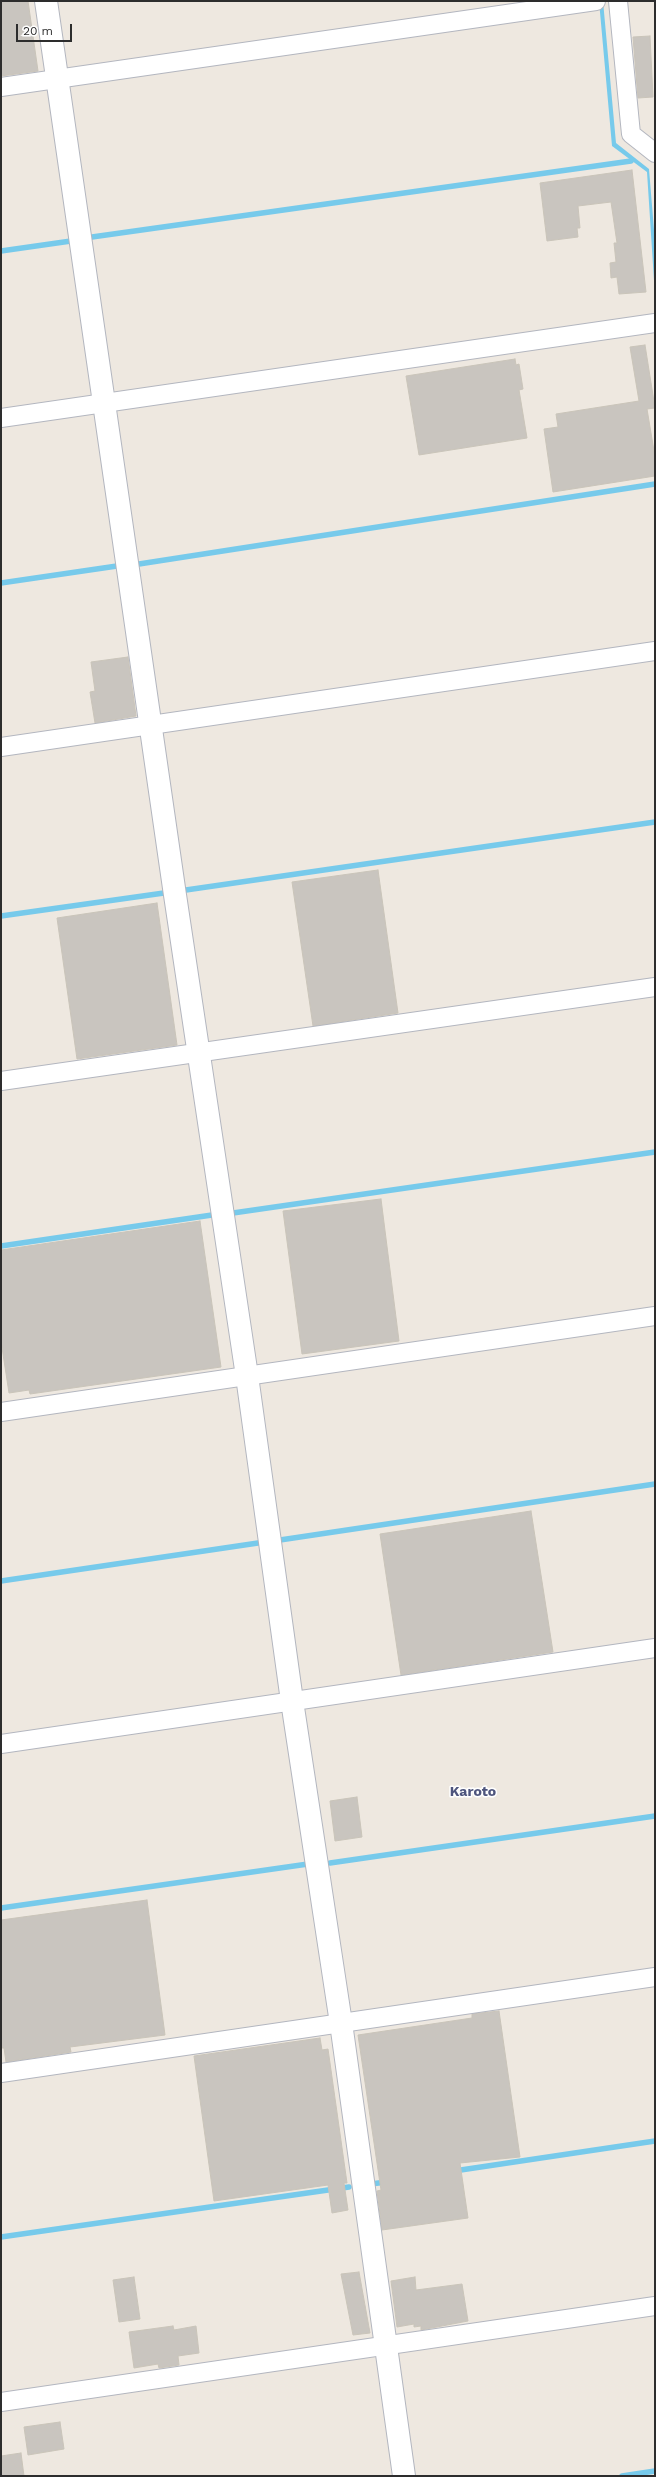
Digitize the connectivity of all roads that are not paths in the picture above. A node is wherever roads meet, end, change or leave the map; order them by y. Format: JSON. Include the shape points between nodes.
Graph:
{"nodes":[{"id":1,"x":46,"y":1,"type":"edge"},
{"id":2,"x":594,"y":1,"type":"edge"},
{"id":3,"x":618,"y":1,"type":"edge"},
{"id":4,"x":58,"y":79,"type":"junction"},
{"id":5,"x":1,"y":88,"type":"edge"},
{"id":6,"x":655,"y":153,"type":"edge"},
{"id":7,"x":654,"y":323,"type":"edge"},
{"id":8,"x":104,"y":403,"type":"junction"},
{"id":9,"x":1,"y":418,"type":"edge"},
{"id":10,"x":655,"y":651,"type":"edge"},
{"id":11,"x":151,"y":726,"type":"junction"},
{"id":12,"x":1,"y":747,"type":"edge"},
{"id":13,"x":655,"y":987,"type":"edge"},
{"id":14,"x":198,"y":1052,"type":"junction"},
{"id":15,"x":1,"y":1081,"type":"edge"},
{"id":16,"x":655,"y":1316,"type":"edge"},
{"id":17,"x":248,"y":1376,"type":"junction"},
{"id":18,"x":1,"y":1412,"type":"edge"},
{"id":19,"x":655,"y":1648,"type":"edge"},
{"id":20,"x":292,"y":1701,"type":"junction"},
{"id":21,"x":1,"y":1744,"type":"edge"},
{"id":22,"x":655,"y":1977,"type":"edge"},
{"id":23,"x":341,"y":2023,"type":"junction"},
{"id":24,"x":1,"y":2073,"type":"edge"},
{"id":25,"x":655,"y":2306,"type":"edge"},
{"id":26,"x":384,"y":2345,"type":"junction"},
{"id":27,"x":1,"y":2402,"type":"edge"},
{"id":28,"x":404,"y":2476,"type":"edge"}],
"edges":[{"from":1,"to":4,"type":"street"},
{"from":2,"to":4,"type":"street"},
{"from":3,"to":6,"type":"street","via":[[631,134]]},
{"from":4,"to":5,"type":"street"},
{"from":4,"to":8,"type":"street"},
{"from":7,"to":8,"type":"street"},
{"from":8,"to":9,"type":"street"},
{"from":8,"to":11,"type":"street"},
{"from":10,"to":11,"type":"street"},
{"from":11,"to":12,"type":"street"},
{"from":11,"to":14,"type":"street"},
{"from":13,"to":14,"type":"street"},
{"from":14,"to":15,"type":"street"},
{"from":14,"to":17,"type":"street"},
{"from":16,"to":17,"type":"street"},
{"from":17,"to":18,"type":"street"},
{"from":17,"to":20,"type":"street"},
{"from":19,"to":20,"type":"street"},
{"from":20,"to":21,"type":"street"},
{"from":20,"to":23,"type":"street"},
{"from":22,"to":23,"type":"street"},
{"from":23,"to":24,"type":"street"},
{"from":23,"to":26,"type":"street"},
{"from":25,"to":26,"type":"street"},
{"from":26,"to":27,"type":"street"},
{"from":26,"to":28,"type":"street"}]}
